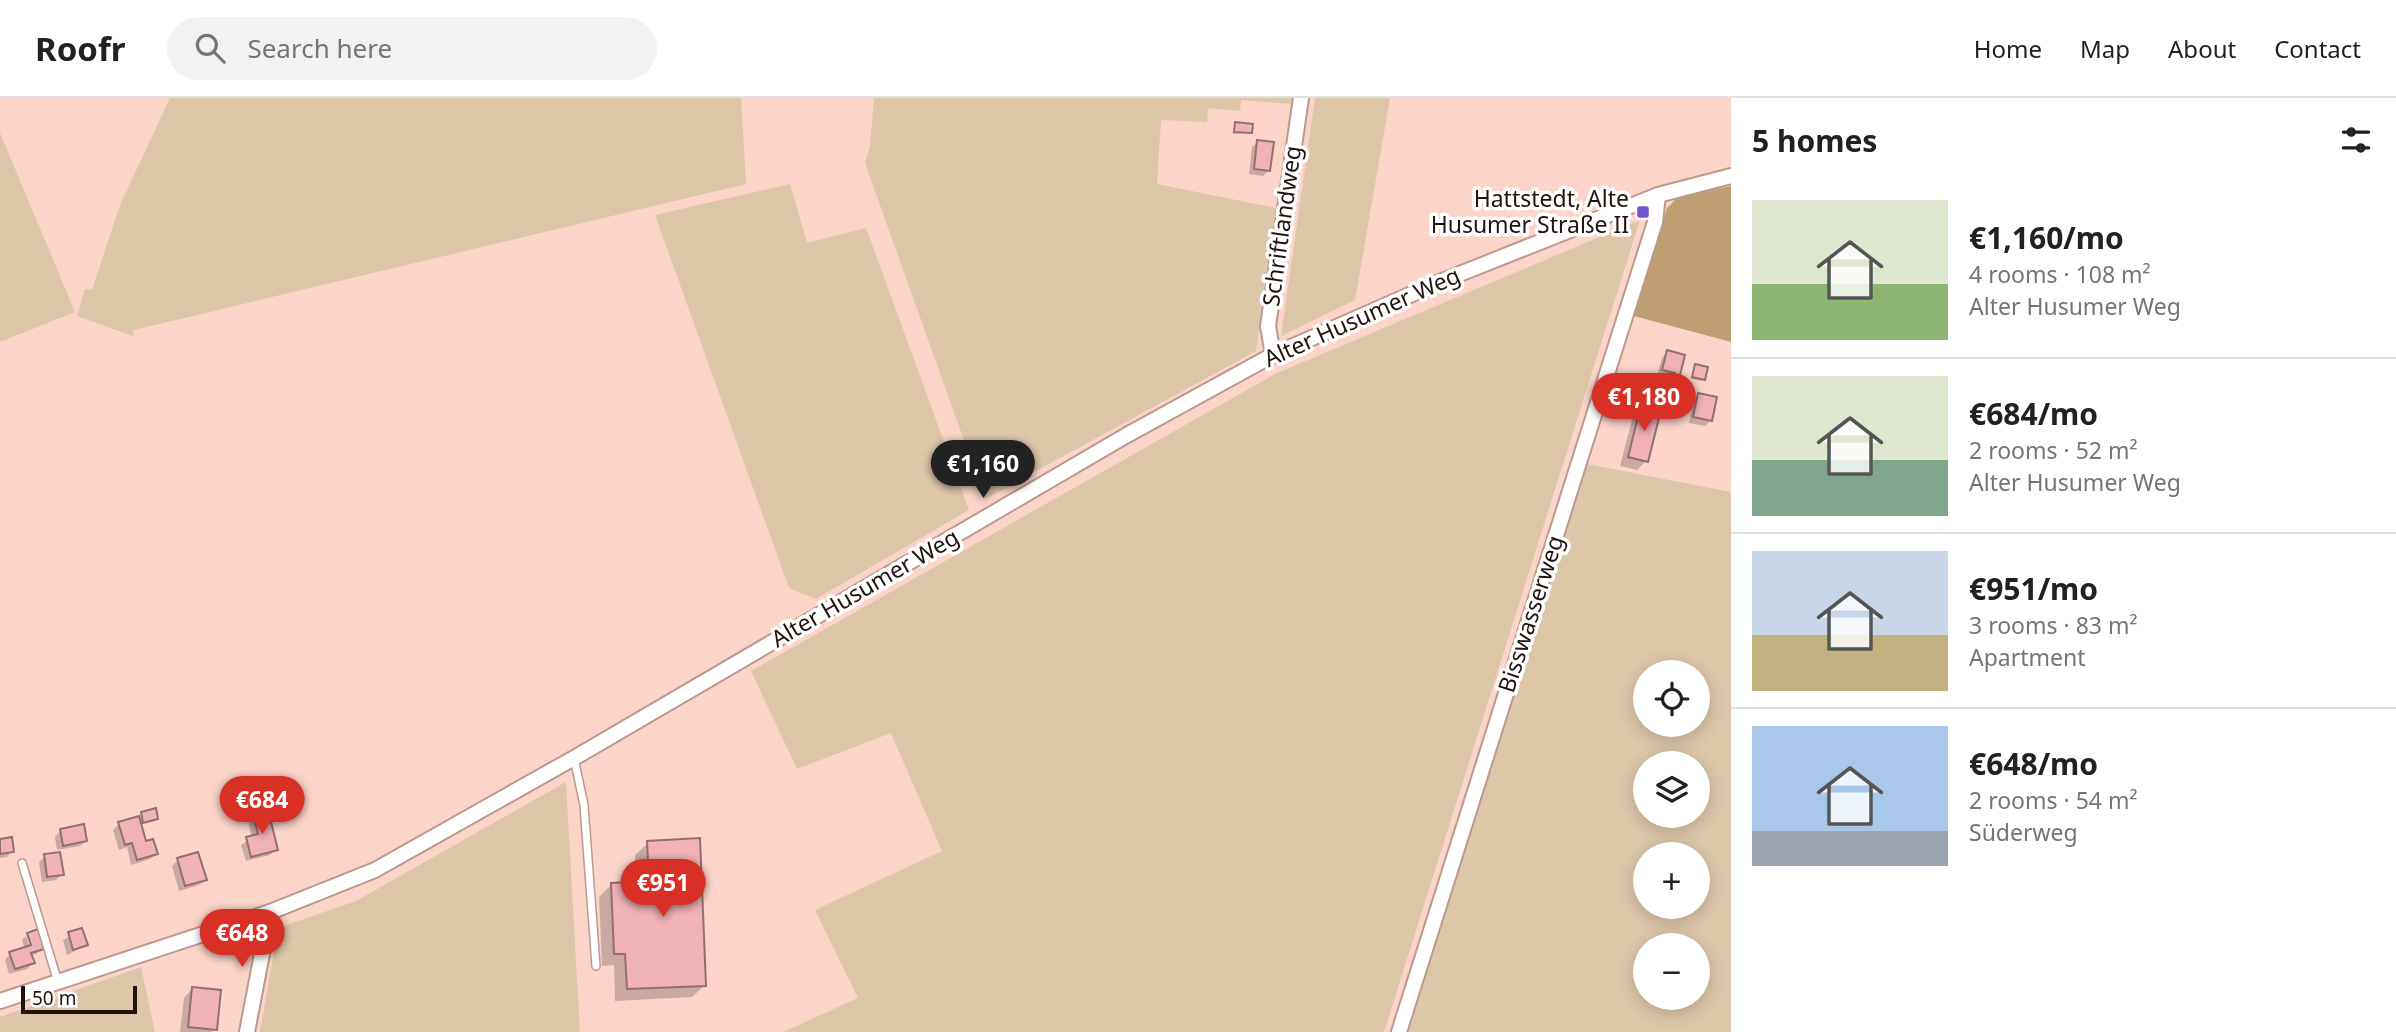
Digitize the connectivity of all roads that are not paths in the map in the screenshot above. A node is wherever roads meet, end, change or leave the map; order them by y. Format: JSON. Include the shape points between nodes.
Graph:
{"nodes":[{"id":1,"x":1301,"y":98,"type":"edge"},
{"id":2,"x":1731,"y":176,"type":"edge"},
{"id":3,"x":1658,"y":195,"type":"junction"},
{"id":4,"x":1273,"y":355,"type":"junction"},
{"id":5,"x":574,"y":758,"type":"junction"},
{"id":6,"x":22,"y":863,"type":"dead end"},
{"id":7,"x":270,"y":912,"type":"junction"},
{"id":8,"x":596,"y":966,"type":"dead end"},
{"id":9,"x":58,"y":982,"type":"junction"},
{"id":10,"x":0,"y":1001,"type":"edge"},
{"id":11,"x":247,"y":1032,"type":"edge"},
{"id":12,"x":1399,"y":1032,"type":"edge"}],
"edges":[{"from":1,"to":4,"type":"street","name":"Schriftlandweg","via":[[1268,326]]},
{"from":2,"to":3,"type":"street","name":"Alter Husumer Weg"},
{"from":3,"to":4,"type":"street","name":"Alter Husumer Weg","via":[[1437,283]]},
{"from":3,"to":12,"type":"street","name":"Bisswasserweg","via":[[1655,222]]},
{"from":4,"to":5,"type":"street","name":"Alter Husumer Weg","via":[[1127,435]]},
{"from":5,"to":7,"type":"street","name":"Alter Husumer Weg","via":[[375,870]]},
{"from":5,"to":8,"type":"lane","via":[[583,792]]},
{"from":6,"to":9,"type":"lane"},
{"from":7,"to":9,"type":"street","name":"Alter Husumer Weg"},
{"from":7,"to":11,"type":"street"},
{"from":9,"to":10,"type":"street","name":"Alter Husumer Weg"}]}
